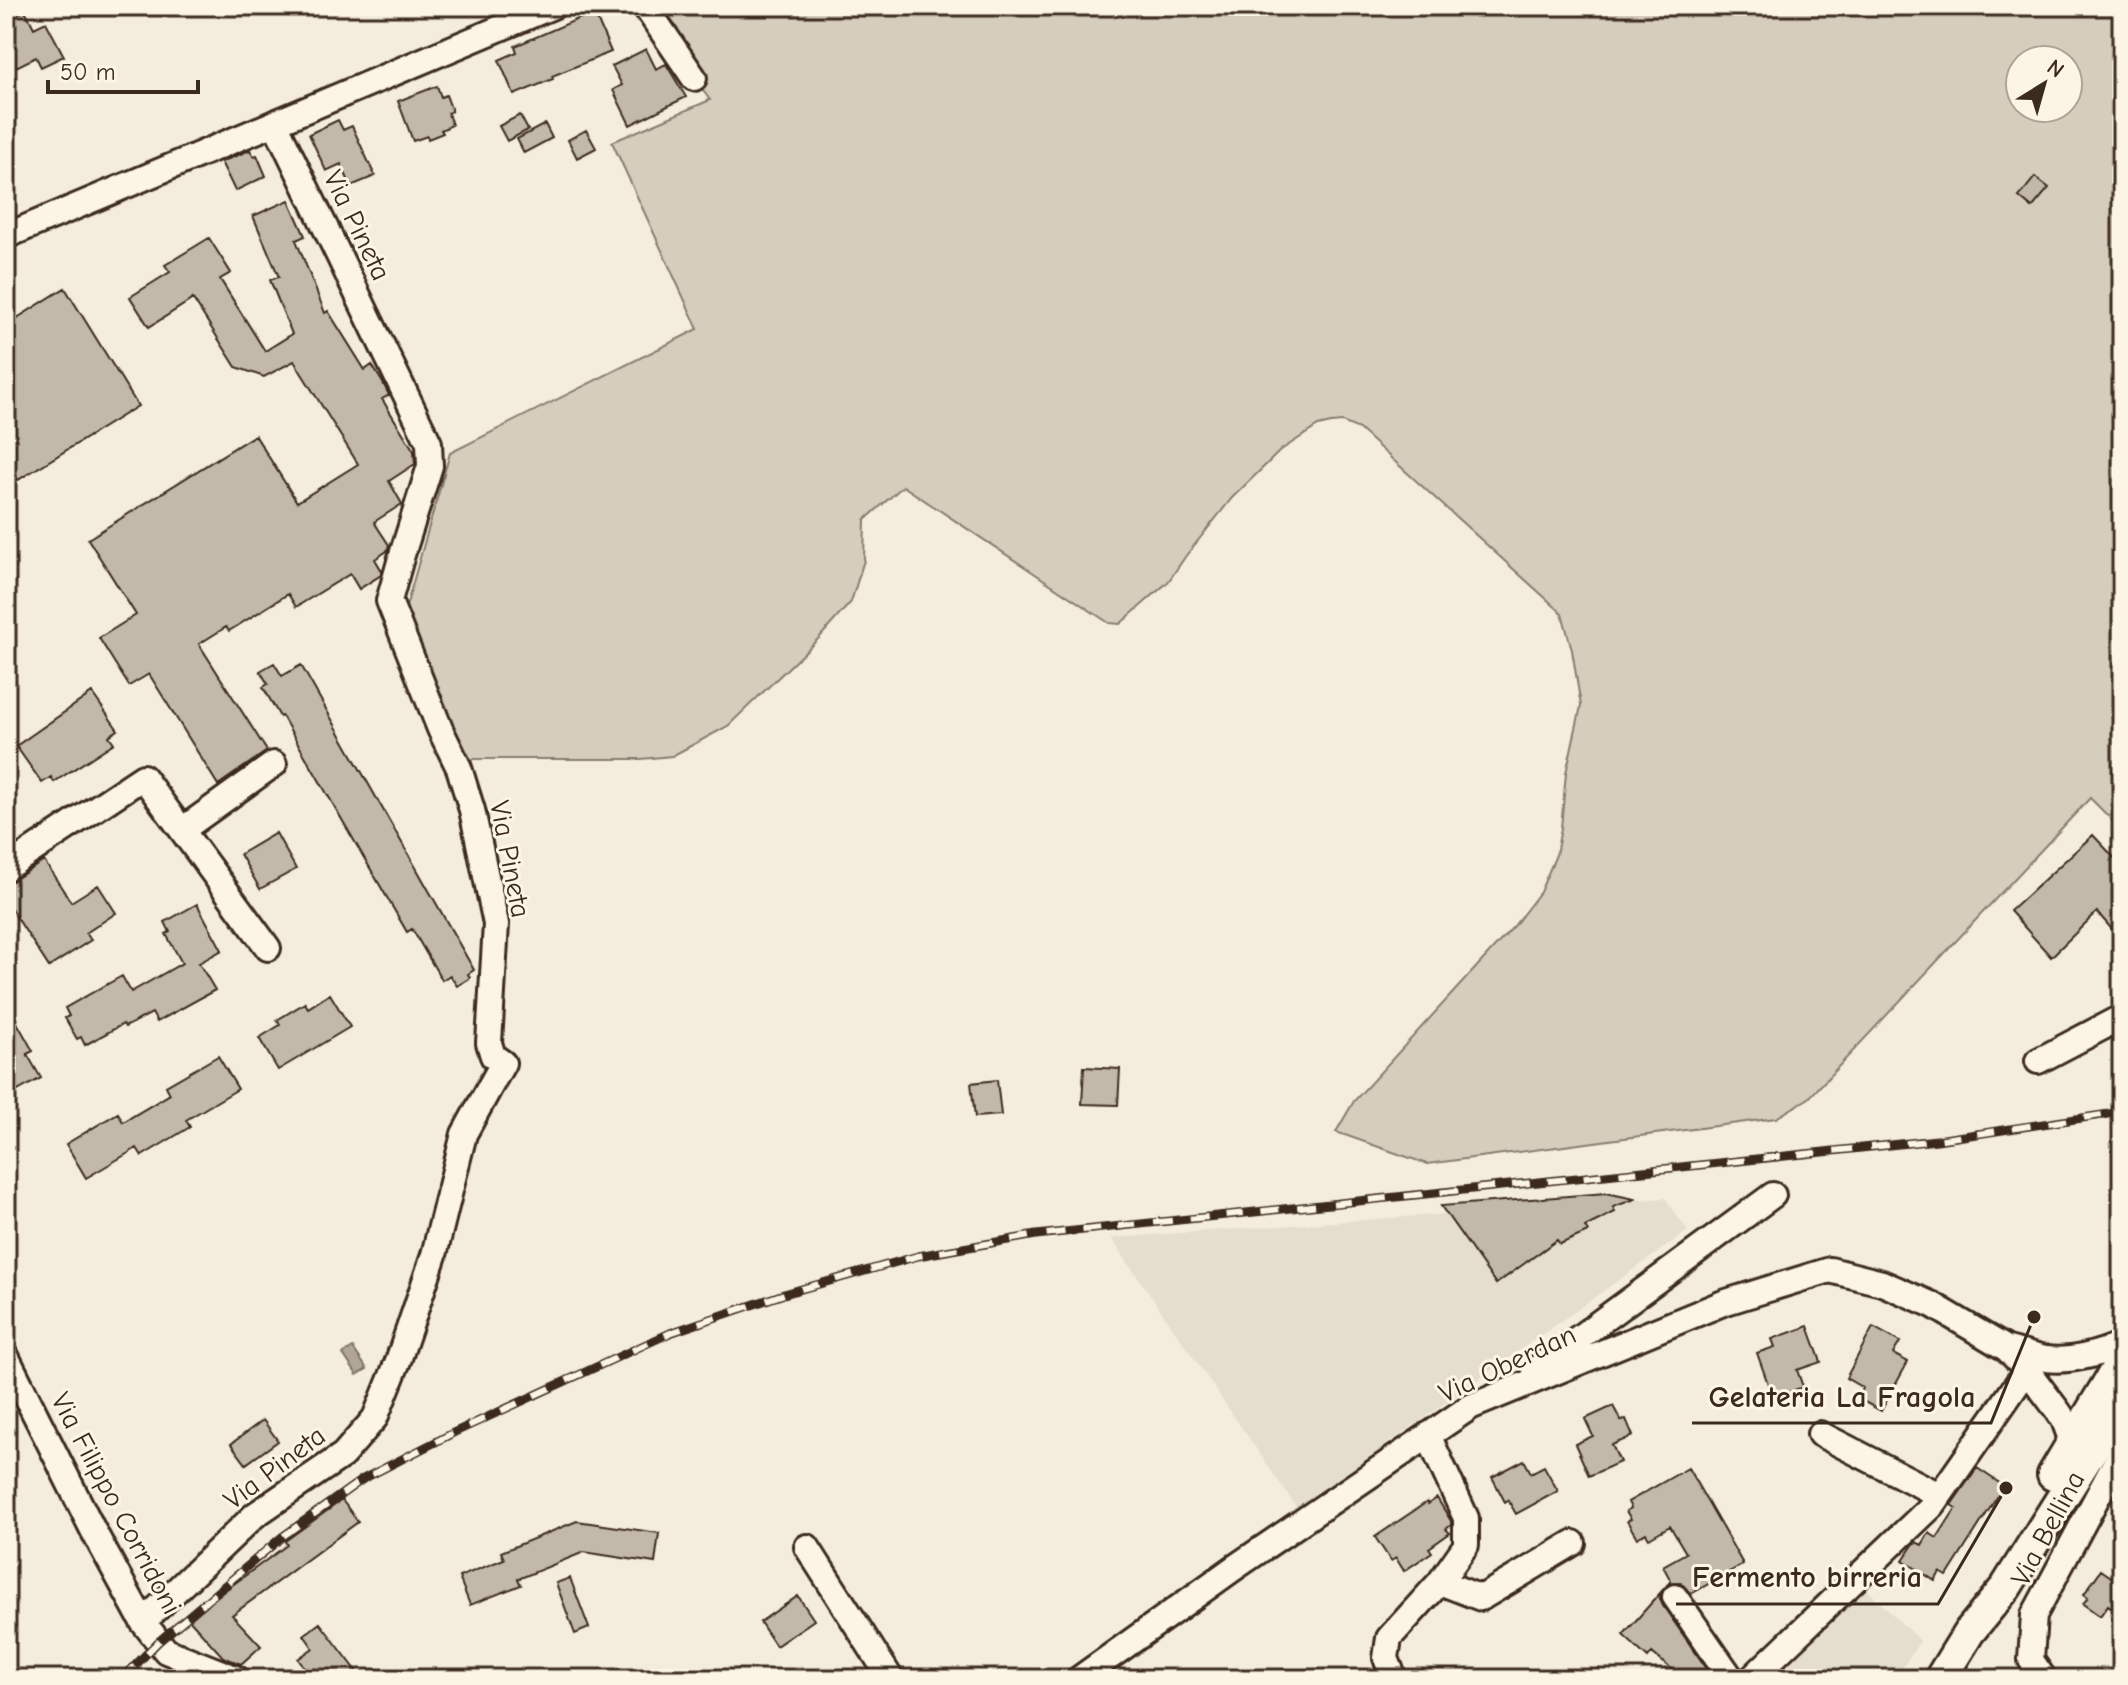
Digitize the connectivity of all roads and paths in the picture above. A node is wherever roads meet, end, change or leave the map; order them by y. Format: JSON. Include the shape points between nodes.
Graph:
{"nodes":[{"id":1,"x":553,"y":6,"type":"edge"},
{"id":2,"x":645,"y":6,"type":"edge"},
{"id":3,"x":694,"y":78,"type":"dead end"},
{"id":4,"x":275,"y":123,"type":"junction"},
{"id":5,"x":6,"y":236,"type":"edge"},
{"id":6,"x":274,"y":764,"type":"dead end"},
{"id":7,"x":182,"y":830,"type":"junction"},
{"id":8,"x":6,"y":868,"type":"edge"},
{"id":9,"x":268,"y":948,"type":"dead end"},
{"id":10,"x":2122,"y":1017,"type":"edge"},
{"id":11,"x":2038,"y":1061,"type":"dead end"},
{"id":12,"x":1773,"y":1195,"type":"dead end"},
{"id":13,"x":2122,"y":1344,"type":"edge"},
{"id":14,"x":2007,"y":1349,"type":"junction"},
{"id":15,"x":6,"y":1356,"type":"edge"},
{"id":16,"x":2122,"y":1360,"type":"edge"},
{"id":17,"x":2027,"y":1370,"type":"junction"},
{"id":18,"x":1504,"y":1392,"type":"junction"},
{"id":19,"x":2122,"y":1402,"type":"edge"},
{"id":20,"x":1820,"y":1434,"type":"dead end"},
{"id":21,"x":1428,"y":1435,"type":"junction"},
{"id":22,"x":2116,"y":1441,"type":"edge"},
{"id":23,"x":2072,"y":1442,"type":"junction"},
{"id":24,"x":1939,"y":1495,"type":"junction"},
{"id":25,"x":1573,"y":1543,"type":"dead end"},
{"id":26,"x":807,"y":1547,"type":"dead end"},
{"id":27,"x":1440,"y":1582,"type":"junction"},
{"id":28,"x":1675,"y":1597,"type":"dead end"},
{"id":29,"x":143,"y":1622,"type":"junction"},
{"id":30,"x":1969,"y":1632,"type":"junction"},
{"id":31,"x":237,"y":1679,"type":"edge"},
{"id":32,"x":891,"y":1679,"type":"edge"},
{"id":33,"x":1079,"y":1679,"type":"edge"},
{"id":34,"x":1394,"y":1679,"type":"edge"},
{"id":35,"x":1732,"y":1679,"type":"edge"},
{"id":36,"x":1751,"y":1679,"type":"edge"},
{"id":37,"x":1940,"y":1679,"type":"edge"},
{"id":38,"x":2044,"y":1679,"type":"edge"}],
"edges":[{"from":1,"to":4,"type":"street"},
{"from":2,"to":3,"type":"street"},
{"from":4,"to":5,"type":"street"},
{"from":4,"to":29,"type":"street","name":"Via Pineta","via":[[429,443],[430,466],[389,601],[472,810],[496,924],[489,1043],[493,1056],[503,1063],[464,1134],[434,1255],[375,1418],[343,1455],[255,1515]]},
{"from":6,"to":7,"type":"street"},
{"from":7,"to":8,"type":"street","via":[[143,777]]},
{"from":7,"to":9,"type":"street"},
{"from":10,"to":11,"type":"street"},
{"from":12,"to":18,"type":"street"},
{"from":13,"to":14,"type":"street","name":"Via Oberdan","via":[[2105,1352],[2048,1359]]},
{"from":14,"to":17,"type":"street","name":"Via Oberdan"},
{"from":14,"to":18,"type":"street","name":"Via Oberdan","via":[[1933,1305],[1882,1283],[1830,1270],[1723,1303]]},
{"from":15,"to":29,"type":"street","name":"Via Filippo Corridoni"},
{"from":16,"to":23,"type":"main road"},
{"from":17,"to":23,"type":"street","name":"Via Oberdan","via":[[2064,1420]]},
{"from":17,"to":24,"type":"street"},
{"from":18,"to":21,"type":"street","name":"Via Oberdan"},
{"from":19,"to":22,"type":"main road"},
{"from":20,"to":24,"type":"street"},
{"from":21,"to":27,"type":"street","via":[[1466,1518],[1466,1545]]},
{"from":21,"to":33,"type":"street","name":"Via Oberdan"},
{"from":22,"to":30,"type":"main road"},
{"from":22,"to":38,"type":"street","name":"Via Bellina","via":[[2034,1615],[2031,1660]]},
{"from":23,"to":30,"type":"main road","via":[[1992,1580]]},
{"from":24,"to":36,"type":"street"},
{"from":25,"to":27,"type":"street","via":[[1481,1598]]},
{"from":26,"to":32,"type":"street"},
{"from":27,"to":34,"type":"street","via":[[1389,1638],[1386,1658]]},
{"from":28,"to":35,"type":"street"},
{"from":29,"to":31,"type":"street","name":"Via Filippo Corridoni","via":[[166,1651]]},
{"from":30,"to":37,"type":"main road"}]}
